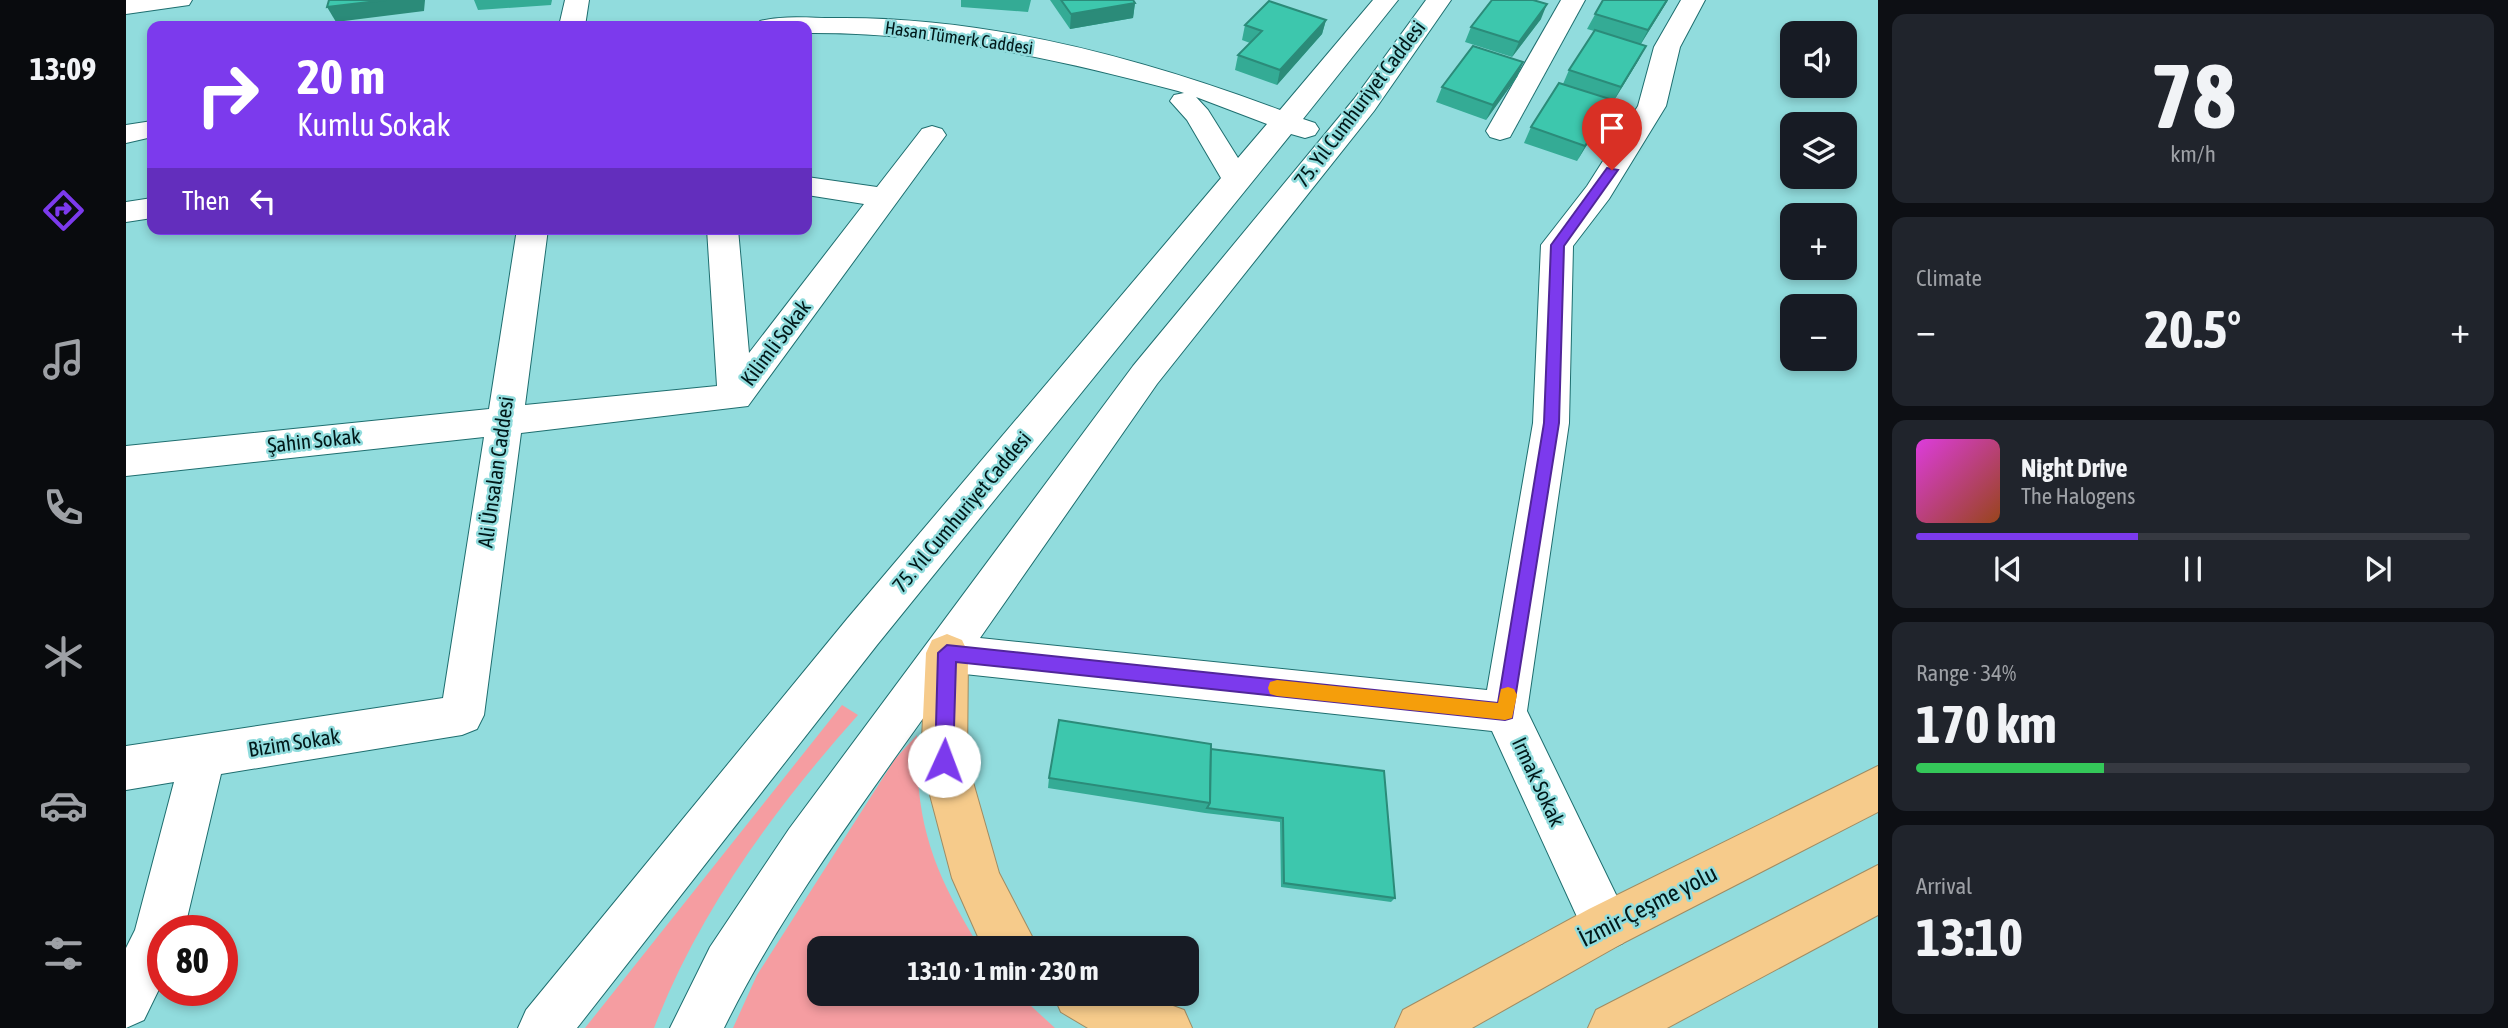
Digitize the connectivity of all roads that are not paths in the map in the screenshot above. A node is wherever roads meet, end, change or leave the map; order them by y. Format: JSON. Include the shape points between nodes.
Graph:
{"nodes":[{"id":1,"x":180,"y":0,"type":"edge"},
{"id":2,"x":577,"y":0,"type":"edge"},
{"id":3,"x":1386,"y":0,"type":"edge"},
{"id":4,"x":1439,"y":0,"type":"edge"},
{"id":5,"x":1573,"y":0,"type":"edge"},
{"id":6,"x":1693,"y":0,"type":"edge"},
{"id":7,"x":126,"y":6,"type":"edge"},
{"id":8,"x":573,"y":21,"type":"edge"},
{"id":9,"x":812,"y":26,"type":"edge"},
{"id":10,"x":1145,"y":76,"type":"junction"},
{"id":11,"x":1184,"y":101,"type":"junction"},
{"id":12,"x":147,"y":130,"type":"edge"},
{"id":13,"x":1277,"y":130,"type":"junction"},
{"id":14,"x":1500,"y":131,"type":"dead end"},
{"id":15,"x":126,"y":134,"type":"edge"},
{"id":16,"x":932,"y":135,"type":"dead end"},
{"id":17,"x":1328,"y":150,"type":"junction"},
{"id":18,"x":1237,"y":180,"type":"junction"},
{"id":19,"x":812,"y":187,"type":"edge"},
{"id":20,"x":885,"y":198,"type":"junction"},
{"id":21,"x":147,"y":209,"type":"edge"},
{"id":22,"x":126,"y":212,"type":"edge"},
{"id":23,"x":532,"y":235,"type":"edge"},
{"id":24,"x":722,"y":235,"type":"edge"},
{"id":25,"x":735,"y":397,"type":"junction"},
{"id":26,"x":502,"y":421,"type":"junction"},
{"id":27,"x":126,"y":461,"type":"edge"},
{"id":28,"x":947,"y":653,"type":"junction"},
{"id":29,"x":1505,"y":712,"type":"junction"},
{"id":30,"x":462,"y":715,"type":"joint"},
{"id":31,"x":203,"y":757,"type":"junction"},
{"id":32,"x":126,"y":768,"type":"edge"},
{"id":33,"x":1878,"y":788,"type":"edge"},
{"id":34,"x":1878,"y":889,"type":"edge"},
{"id":35,"x":1606,"y":926,"type":"junction"},
{"id":36,"x":1002,"y":936,"type":"edge"},
{"id":37,"x":126,"y":1002,"type":"edge"},
{"id":38,"x":1100,"y":1006,"type":"edge"},
{"id":39,"x":544,"y":1028,"type":"edge"},
{"id":40,"x":696,"y":1028,"type":"edge"},
{"id":41,"x":1167,"y":1028,"type":"edge"},
{"id":42,"x":1422,"y":1028,"type":"edge"},
{"id":43,"x":1614,"y":1028,"type":"edge"}],
"edges":[{"from":1,"to":7,"type":"street"},
{"from":2,"to":8,"type":"street"},
{"from":3,"to":13,"type":"street","name":"75. Yıl Cumhuriyet Caddesi"},
{"from":4,"to":17,"type":"street","name":"75. Yıl Cumhuriyet Caddesi"},
{"from":5,"to":14,"type":"street"},
{"from":6,"to":29,"type":"street","name":"Irmak Sokak","via":[[1667,47],[1652,106],[1598,192],[1557,245],[1552,423]]},
{"from":9,"to":10,"type":"street","name":"Hasan Tümerk Caddesi","via":[[867,25],[975,36],[1072,55]]},
{"from":10,"to":11,"type":"street"},
{"from":10,"to":13,"type":"street","via":[[1188,85]]},
{"from":11,"to":13,"type":"street"},
{"from":11,"to":18,"type":"street","via":[[1199,116]]},
{"from":12,"to":15,"type":"street"},
{"from":13,"to":17,"type":"street"},
{"from":13,"to":18,"type":"street","name":"75. Yıl Cumhuriyet Caddesi"},
{"from":16,"to":20,"type":"street","name":"Kilimli Sokak"},
{"from":17,"to":28,"type":"street","name":"75. Yıl Cumhuriyet Caddesi","via":[[1145,375]]},
{"from":18,"to":39,"type":"street","name":"75. Yıl Cumhuriyet Caddesi","via":[[862,632]]},
{"from":19,"to":20,"type":"street"},
{"from":20,"to":25,"type":"street","name":"Kilimli Sokak"},
{"from":21,"to":22,"type":"street"},
{"from":23,"to":26,"type":"street","name":"Ali Ünsalan Caddesi"},
{"from":24,"to":25,"type":"street"},
{"from":25,"to":26,"type":"street","name":"Kilimli Sokak"},
{"from":26,"to":27,"type":"street","name":"Şahin Sokak"},
{"from":26,"to":30,"type":"street","name":"Ali Ünsalan Caddesi"},
{"from":28,"to":29,"type":"street"},
{"from":28,"to":36,"type":"highway","via":[[944,761],[976,878]]},
{"from":28,"to":40,"type":"street","name":"75. Yıl Cumhuriyet Caddesi","via":[[806,846],[728,965]]},
{"from":29,"to":35,"type":"street","name":"Irmak Sokak"},
{"from":30,"to":31,"type":"street","name":"Bizim Sokak"},
{"from":31,"to":32,"type":"street","name":"Bizim Sokak"},
{"from":31,"to":37,"type":"street","via":[[158,937]]},
{"from":33,"to":35,"type":"highway","name":"İzmir-Çeşme yolu"},
{"from":34,"to":43,"type":"highway"},
{"from":35,"to":42,"type":"highway","name":"İzmir-Çeşme yolu"},
{"from":38,"to":41,"type":"highway"}]}
